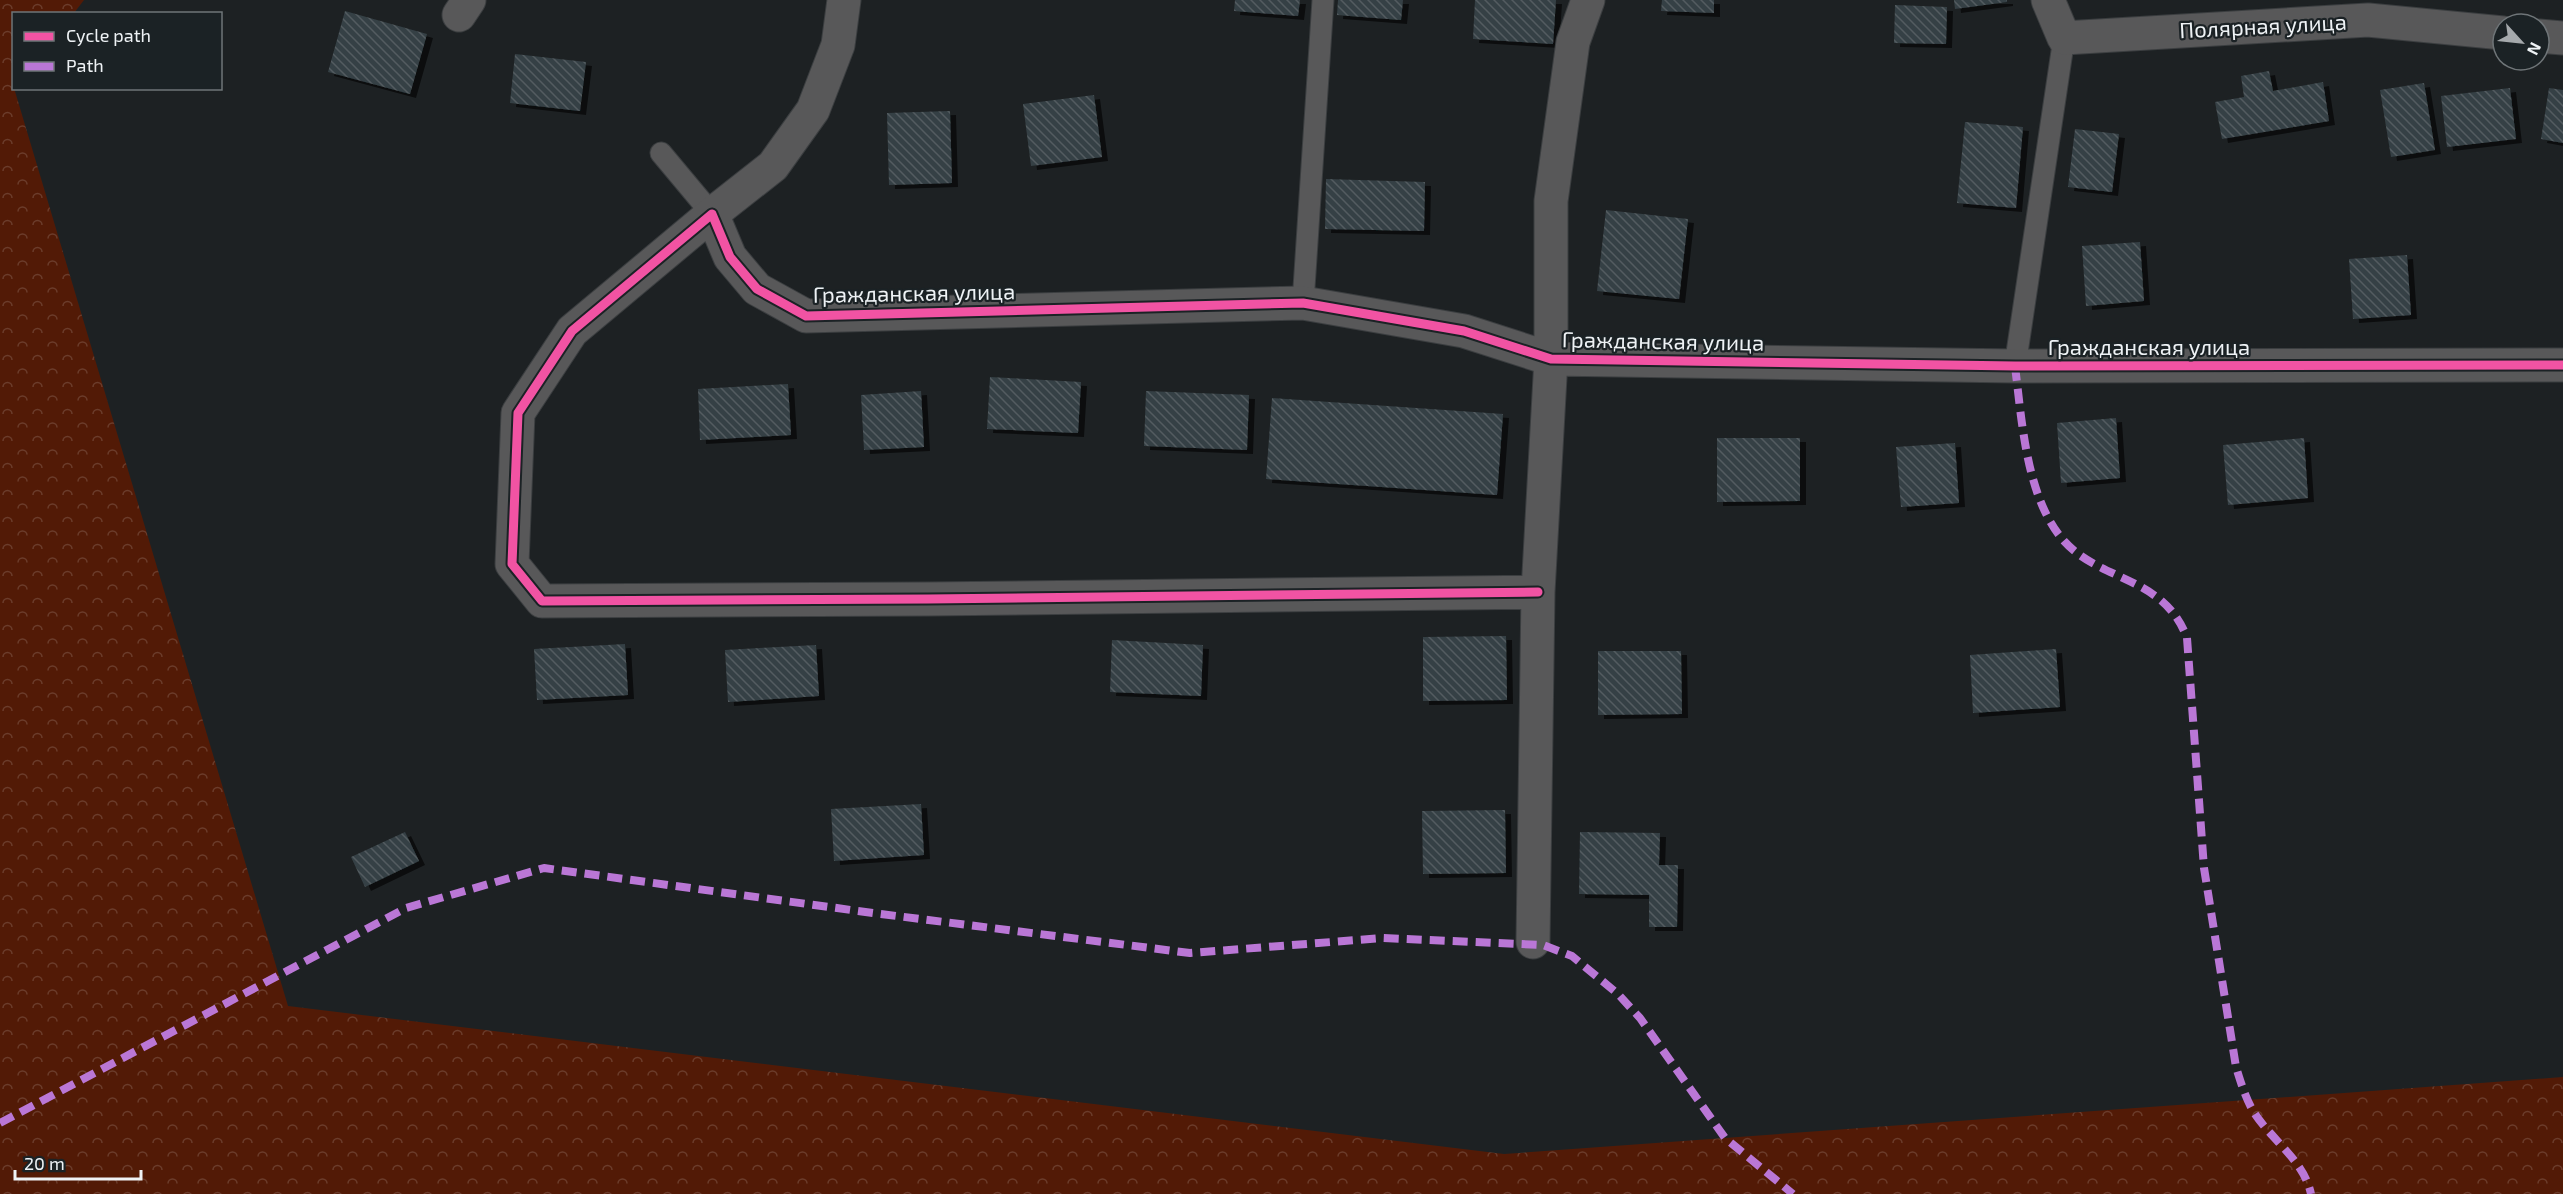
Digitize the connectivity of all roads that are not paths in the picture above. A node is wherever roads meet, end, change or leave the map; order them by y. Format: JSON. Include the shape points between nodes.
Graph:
{"nodes":[{"id":1,"x":844,"y":0,"type":"edge"},
{"id":2,"x":1323,"y":0,"type":"edge"},
{"id":3,"x":1588,"y":0,"type":"edge"},
{"id":4,"x":2048,"y":0,"type":"edge"},
{"id":5,"x":2491,"y":32,"type":"edge"},
{"id":6,"x":2064,"y":38,"type":"junction"},
{"id":7,"x":661,"y":153,"type":"dead end"},
{"id":8,"x":712,"y":214,"type":"junction"},
{"id":9,"x":1303,"y":303,"type":"junction"},
{"id":10,"x":1551,"y":359,"type":"junction"},
{"id":11,"x":2563,"y":365,"type":"edge"},
{"id":12,"x":2015,"y":366,"type":"junction"},
{"id":13,"x":1538,"y":592,"type":"junction"},
{"id":14,"x":1533,"y":942,"type":"dead end"}],
"edges":[{"from":1,"to":8,"type":"street","via":[[838,45],[813,110],[773,166]]},
{"from":2,"to":9,"type":"lane"},
{"from":3,"to":10,"type":"street","via":[[1573,42],[1551,201]]},
{"from":4,"to":6,"type":"street"},
{"from":5,"to":6,"type":"street","name":"Полярная улица","via":[[2368,20]]},
{"from":6,"to":12,"type":"lane"},
{"from":7,"to":8,"type":"lane"},
{"from":8,"to":9,"type":"street","name":"Гражданская улица","via":[[730,257],[757,289],[806,316]]},
{"from":8,"to":13,"type":"street","via":[[572,331],[518,413],[512,564],[542,601]]},
{"from":9,"to":10,"type":"street","name":"Гражданская улица","via":[[1464,331]]},
{"from":10,"to":12,"type":"street","name":"Гражданская улица"},
{"from":10,"to":13,"type":"street"},
{"from":11,"to":12,"type":"street","name":"Гражданская улица"},
{"from":13,"to":14,"type":"street"}]}
